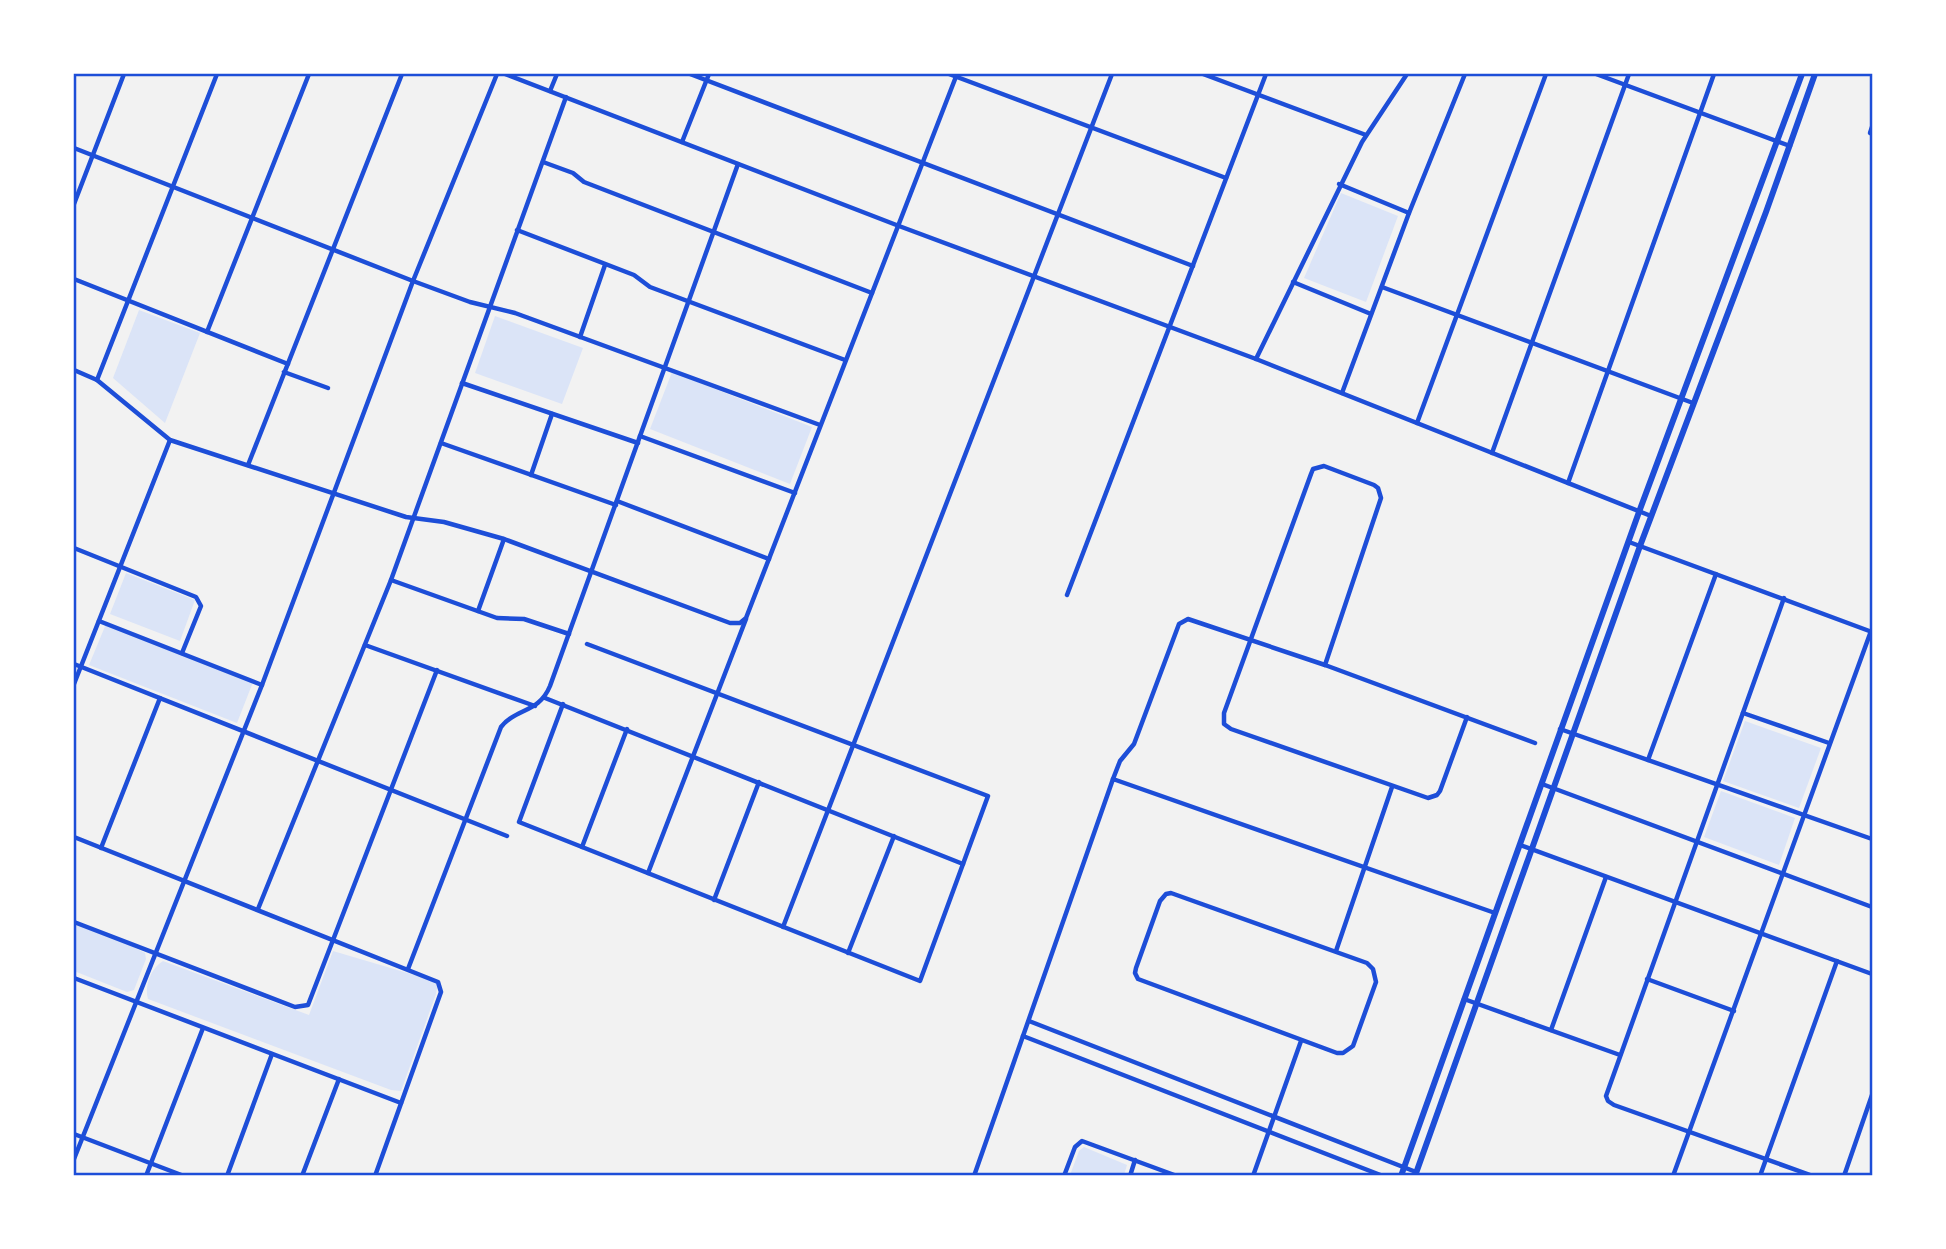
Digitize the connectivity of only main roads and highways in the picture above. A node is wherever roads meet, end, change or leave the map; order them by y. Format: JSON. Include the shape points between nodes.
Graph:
{"nodes":[{"id":1,"x":1802,"y":74,"type":"edge"},
{"id":2,"x":1815,"y":74,"type":"edge"},
{"id":3,"x":1415,"y":1174,"type":"edge"},
{"id":4,"x":1401,"y":1175,"type":"edge"}],
"edges":[{"from":1,"to":4,"type":"main road"},
{"from":2,"to":3,"type":"main road"}]}
